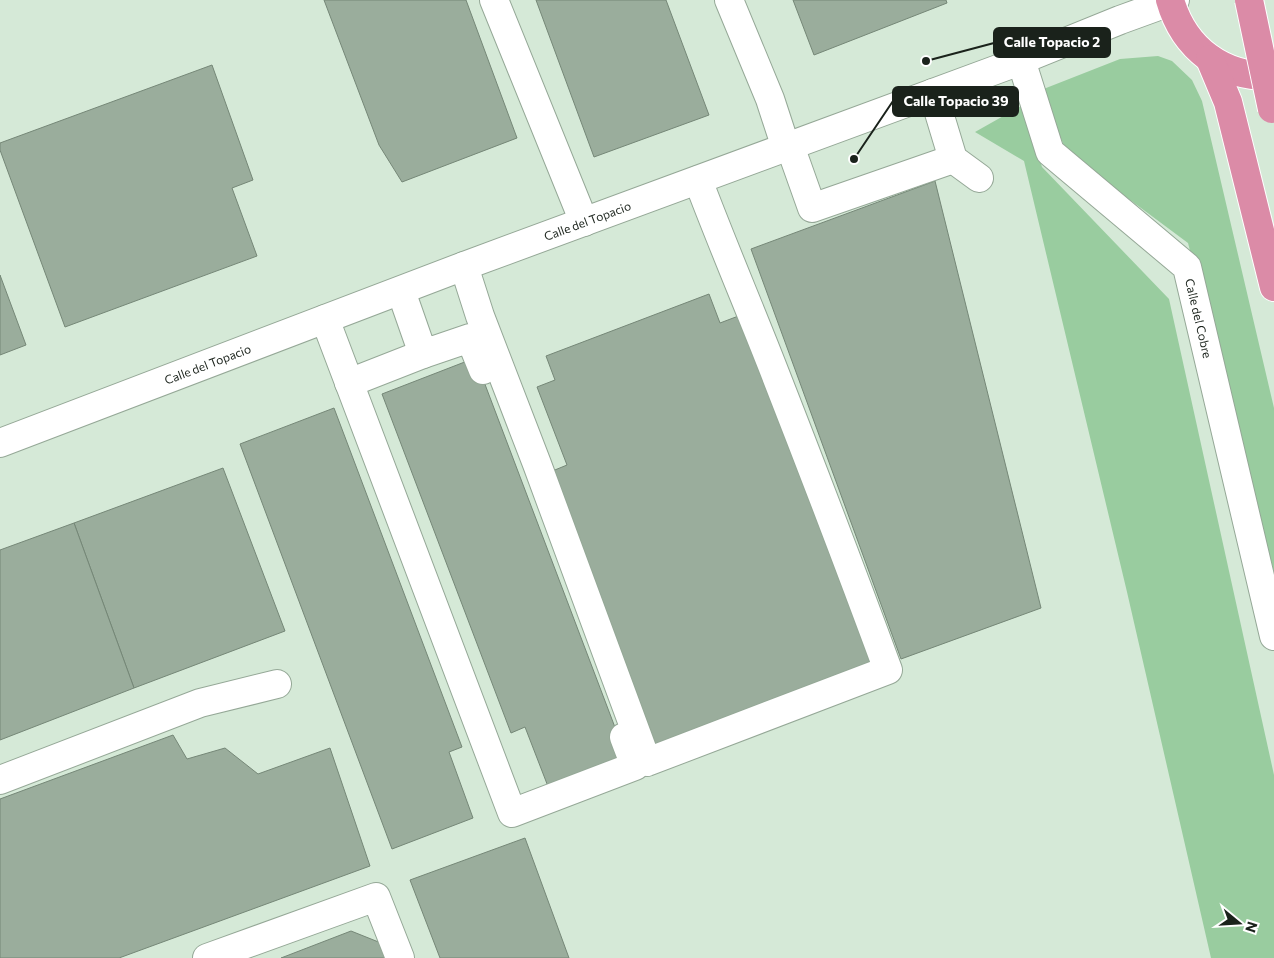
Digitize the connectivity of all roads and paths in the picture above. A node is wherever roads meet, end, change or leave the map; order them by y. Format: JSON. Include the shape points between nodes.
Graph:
{"nodes":[{"id":1,"x":494,"y":0,"type":"edge"},
{"id":2,"x":729,"y":0,"type":"edge"},
{"id":3,"x":1249,"y":0,"type":"edge"},
{"id":4,"x":1172,"y":1,"type":"edge"},
{"id":5,"x":1210,"y":59,"type":"junction"},
{"id":6,"x":1021,"y":60,"type":"junction"},
{"id":7,"x":1274,"y":76,"type":"edge"},
{"id":8,"x":933,"y":93,"type":"junction"},
{"id":9,"x":1273,"y":114,"type":"edge"},
{"id":10,"x":788,"y":147,"type":"junction"},
{"id":11,"x":954,"y":160,"type":"junction"},
{"id":12,"x":979,"y":178,"type":"dead end"},
{"id":13,"x":698,"y":180,"type":"junction"},
{"id":14,"x":584,"y":222,"type":"junction"},
{"id":15,"x":464,"y":266,"type":"junction"},
{"id":16,"x":1274,"y":287,"type":"edge"},
{"id":17,"x":401,"y":291,"type":"junction"},
{"id":18,"x":325,"y":319,"type":"junction"},
{"id":19,"x":423,"y":354,"type":"junction"},
{"id":20,"x":349,"y":383,"type":"junction"},
{"id":21,"x":0,"y":443,"type":"edge"},
{"id":22,"x":1274,"y":636,"type":"edge"},
{"id":23,"x":277,"y":684,"type":"dead end"},
{"id":24,"x":0,"y":780,"type":"edge"},
{"id":25,"x":207,"y":958,"type":"edge"},
{"id":26,"x":400,"y":958,"type":"edge"}],
"edges":[{"from":1,"to":14,"type":"street"},
{"from":2,"to":10,"type":"street"},
{"from":3,"to":9,"type":"highway","bridge":true},
{"from":4,"to":5,"type":"highway","via":[[1179,24],[1192,44]]},
{"from":4,"to":6,"type":"street","name":"Calle del Topacio"},
{"from":5,"to":7,"type":"highway","via":[[1233,71],[1259,77]]},
{"from":5,"to":16,"type":"highway","via":[[1228,102]]},
{"from":6,"to":8,"type":"street","name":"Calle del Topacio"},
{"from":6,"to":22,"type":"street","name":"Calle del Cobre","via":[[1050,152],[1187,267]]},
{"from":8,"to":10,"type":"street","name":"Calle del Topacio"},
{"from":8,"to":11,"type":"street"},
{"from":10,"to":11,"type":"street","via":[[812,208]]},
{"from":10,"to":13,"type":"street","name":"Calle del Topacio"},
{"from":11,"to":12,"type":"street"},
{"from":13,"to":14,"type":"street","name":"Calle del Topacio"},
{"from":13,"to":15,"type":"street","via":[[888,670],[647,762]]},
{"from":14,"to":15,"type":"street","name":"Calle del Topacio"},
{"from":15,"to":17,"type":"street","name":"Calle del Topacio"},
{"from":17,"to":18,"type":"street","name":"Calle del Topacio"},
{"from":17,"to":19,"type":"street"},
{"from":18,"to":20,"type":"street"},
{"from":18,"to":21,"type":"street","name":"Calle del Topacio"},
{"from":19,"to":20,"type":"street"},
{"from":19,"to":20,"type":"street","via":[[470,338],[636,766],[512,813]]},
{"from":23,"to":24,"type":"street","via":[[200,704]]},
{"from":25,"to":26,"type":"street","via":[[376,897]]}]}
